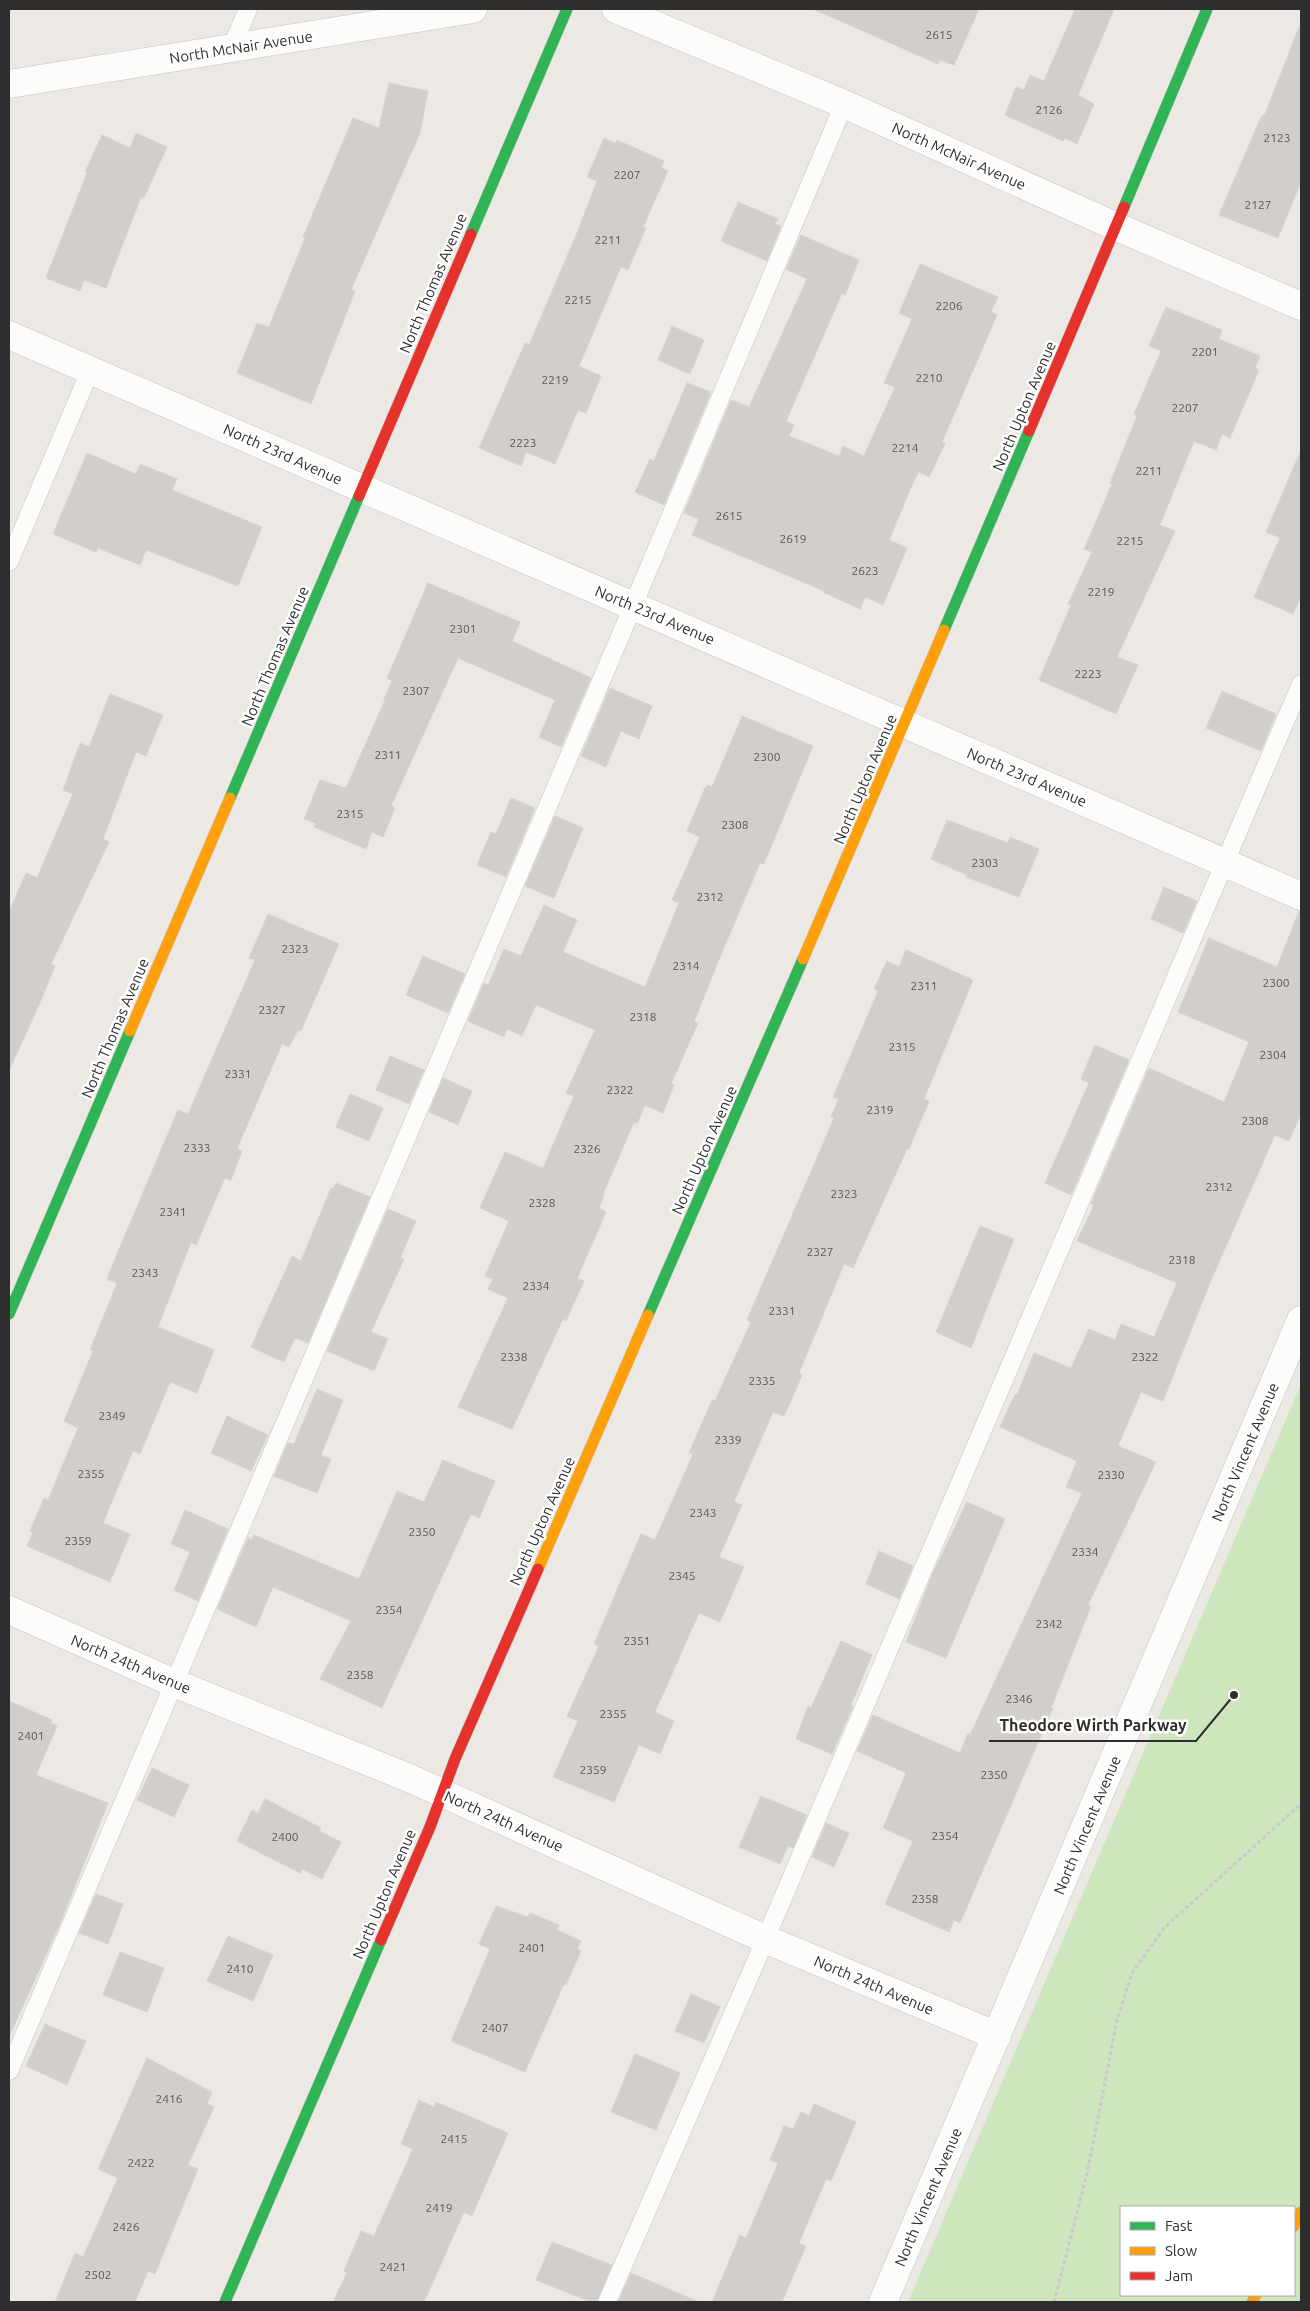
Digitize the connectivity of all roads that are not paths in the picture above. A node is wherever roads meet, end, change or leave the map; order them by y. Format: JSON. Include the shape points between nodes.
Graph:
{"nodes":[{"id":1,"x":248,"y":9,"type":"edge"},
{"id":2,"x":473,"y":9,"type":"edge"},
{"id":3,"x":567,"y":9,"type":"edge"},
{"id":4,"x":616,"y":9,"type":"edge"},
{"id":5,"x":1207,"y":9,"type":"edge"},
{"id":6,"x":231,"y":49,"type":"junction"},
{"id":7,"x":9,"y":84,"type":"edge"},
{"id":8,"x":844,"y":104,"type":"junction"},
{"id":9,"x":1117,"y":227,"type":"junction"},
{"id":10,"x":1301,"y":306,"type":"edge"},
{"id":11,"x":9,"y":335,"type":"edge"},
{"id":12,"x":90,"y":370,"type":"junction"},
{"id":13,"x":362,"y":489,"type":"junction"},
{"id":14,"x":9,"y":562,"type":"edge"},
{"id":15,"x":633,"y":606,"type":"junction"},
{"id":16,"x":1301,"y":684,"type":"edge"},
{"id":17,"x":905,"y":724,"type":"junction"},
{"id":18,"x":1225,"y":863,"type":"junction"},
{"id":19,"x":1301,"y":896,"type":"edge"},
{"id":20,"x":9,"y":1314,"type":"edge"},
{"id":21,"x":1301,"y":1320,"type":"edge"},
{"id":22,"x":9,"y":1610,"type":"edge"},
{"id":23,"x":174,"y":1683,"type":"junction"},
{"id":24,"x":443,"y":1793,"type":"junction"},
{"id":25,"x":765,"y":1939,"type":"junction"},
{"id":26,"x":997,"y":2036,"type":"junction"},
{"id":27,"x":9,"y":2071,"type":"edge"},
{"id":28,"x":1301,"y":2212,"type":"edge"},
{"id":29,"x":1295,"y":2224,"type":"edge"},
{"id":30,"x":225,"y":2302,"type":"edge"},
{"id":31,"x":607,"y":2302,"type":"edge"},
{"id":32,"x":883,"y":2302,"type":"edge"}],
"edges":[{"from":1,"to":6,"type":"lane"},
{"from":2,"to":6,"type":"street","name":"North McNair Avenue"},
{"from":3,"to":13,"type":"street","name":"North Thomas Avenue"},
{"from":4,"to":8,"type":"street","name":"North McNair Avenue"},
{"from":5,"to":9,"type":"street","name":"North Upton Avenue"},
{"from":6,"to":7,"type":"street","name":"North McNair Avenue"},
{"from":8,"to":9,"type":"street","name":"North McNair Avenue"},
{"from":8,"to":15,"type":"lane"},
{"from":9,"to":10,"type":"street","name":"North McNair Avenue"},
{"from":9,"to":17,"type":"street","name":"North Upton Avenue"},
{"from":11,"to":12,"type":"street","name":"North 23rd Avenue"},
{"from":12,"to":13,"type":"street","name":"North 23rd Avenue"},
{"from":12,"to":14,"type":"lane"},
{"from":13,"to":15,"type":"street","name":"North 23rd Avenue"},
{"from":13,"to":20,"type":"street","name":"North Thomas Avenue"},
{"from":15,"to":17,"type":"street","name":"North 23rd Avenue"},
{"from":15,"to":23,"type":"lane"},
{"from":16,"to":18,"type":"lane"},
{"from":17,"to":18,"type":"street","name":"North 23rd Avenue"},
{"from":17,"to":24,"type":"street","name":"North Upton Avenue","via":[[459,1749]]},
{"from":18,"to":19,"type":"street","name":"North 23rd Avenue"},
{"from":18,"to":25,"type":"lane"},
{"from":21,"to":26,"type":"street","name":"North Vincent Avenue"},
{"from":22,"to":23,"type":"street","name":"North 24th Avenue"},
{"from":23,"to":24,"type":"street","name":"North 24th Avenue"},
{"from":23,"to":27,"type":"lane"},
{"from":24,"to":25,"type":"street","name":"North 24th Avenue"},
{"from":24,"to":30,"type":"street","name":"North Upton Avenue"},
{"from":25,"to":26,"type":"street","name":"North 24th Avenue"},
{"from":25,"to":31,"type":"lane"},
{"from":26,"to":32,"type":"street","name":"North Vincent Avenue"},
{"from":28,"to":29,"type":"street"}]}
